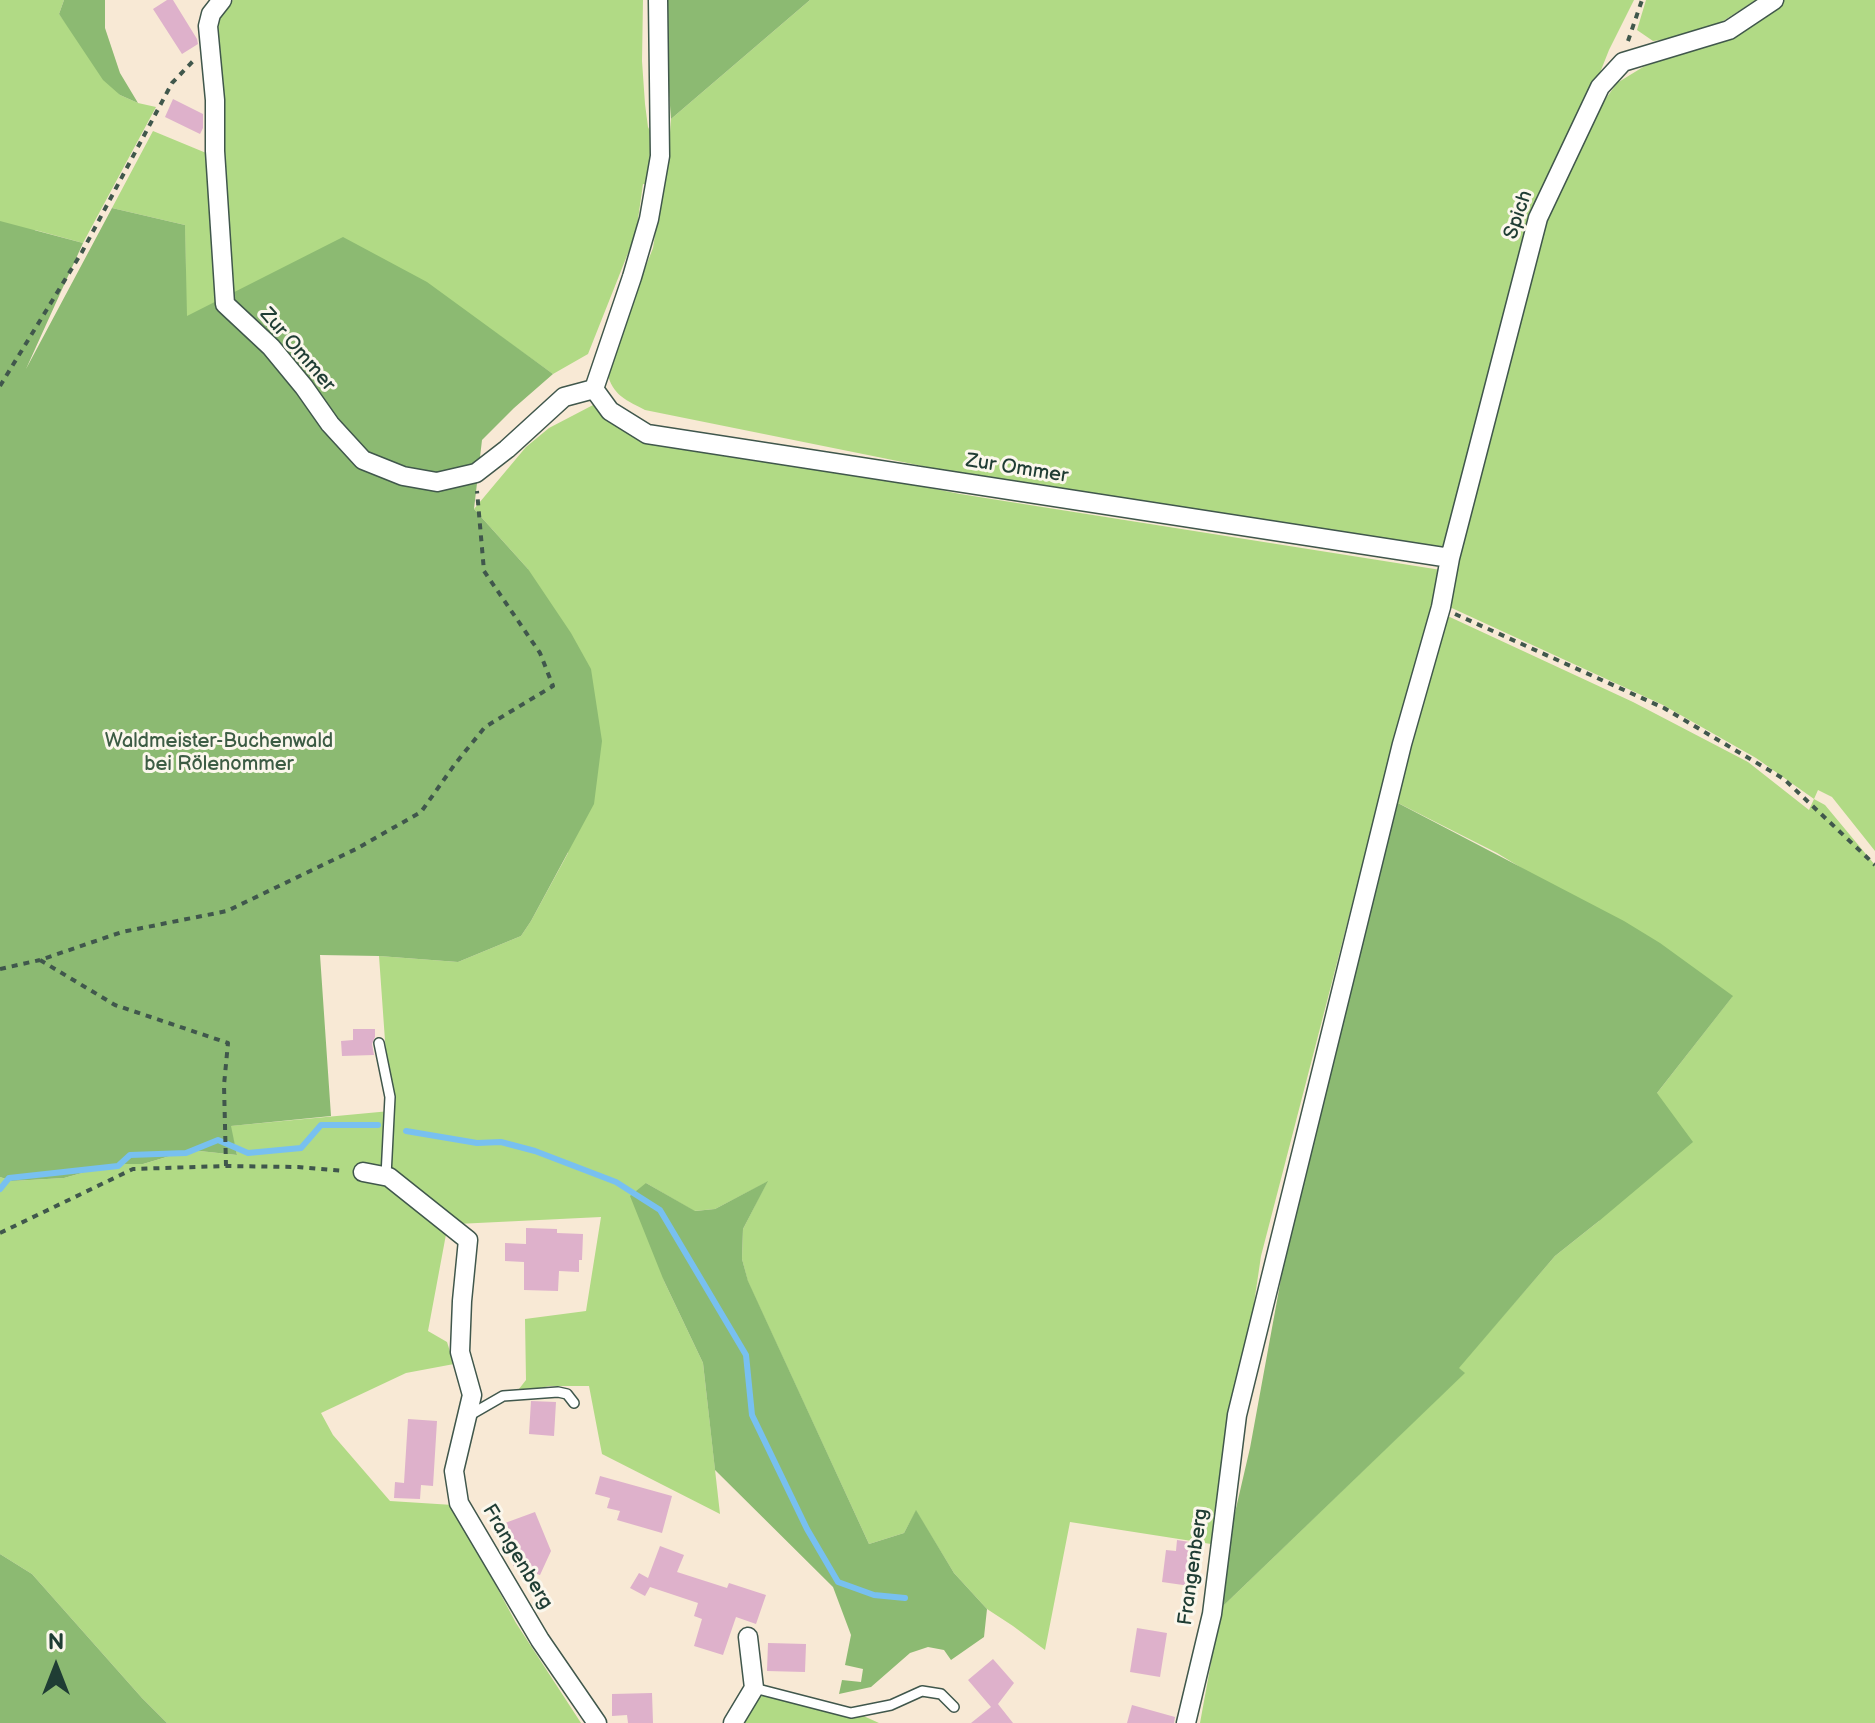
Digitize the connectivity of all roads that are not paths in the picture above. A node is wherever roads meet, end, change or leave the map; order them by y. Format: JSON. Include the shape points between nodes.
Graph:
{"nodes":[{"id":1,"x":222,"y":0,"type":"edge"},
{"id":2,"x":658,"y":0,"type":"edge"},
{"id":3,"x":1774,"y":0,"type":"edge"},
{"id":4,"x":594,"y":389,"type":"junction"},
{"id":5,"x":1450,"y":558,"type":"junction"},
{"id":6,"x":1441,"y":607,"type":"joint"},
{"id":7,"x":379,"y":1043,"type":"dead end"},
{"id":8,"x":363,"y":1172,"type":"road end"},
{"id":9,"x":386,"y":1176,"type":"junction"},
{"id":10,"x":574,"y":1403,"type":"dead end"},
{"id":11,"x":467,"y":1417,"type":"junction"},
{"id":12,"x":748,"y":1637,"type":"dead end"},
{"id":13,"x":754,"y":1688,"type":"junction"},
{"id":14,"x":954,"y":1707,"type":"dead end"},
{"id":15,"x":597,"y":1723,"type":"edge"},
{"id":16,"x":733,"y":1723,"type":"edge"},
{"id":17,"x":1186,"y":1723,"type":"edge"}],
"edges":[{"from":1,"to":4,"type":"street","name":"Zur Ommer","via":[[208,26],[225,304],[271,347],[363,460],[437,482],[476,473],[564,397]]},
{"from":2,"to":4,"type":"street","via":[[660,156],[649,219]]},
{"from":3,"to":5,"type":"street","name":"Spich","via":[[1729,30],[1623,62],[1600,87],[1538,218]]},
{"from":4,"to":5,"type":"street","name":"Zur Ommer","via":[[610,411],[647,434]]},
{"from":5,"to":6,"type":"street","name":"Spich"},
{"from":6,"to":17,"type":"street","name":"Frangenberg","via":[[1402,744],[1237,1415],[1212,1614]]},
{"from":7,"to":9,"type":"lane","via":[[390,1097]]},
{"from":8,"to":9,"type":"street","name":"Frangenberg"},
{"from":9,"to":11,"type":"street","name":"Frangenberg","via":[[468,1240],[460,1352],[472,1395]]},
{"from":10,"to":11,"type":"lane","via":[[558,1392],[503,1396]]},
{"from":11,"to":15,"type":"street","name":"Frangenberg","via":[[454,1471],[459,1503],[540,1640]]},
{"from":12,"to":13,"type":"street"},
{"from":13,"to":14,"type":"lane","via":[[851,1713],[891,1705],[922,1691],[941,1694]]},
{"from":13,"to":16,"type":"street"}]}
